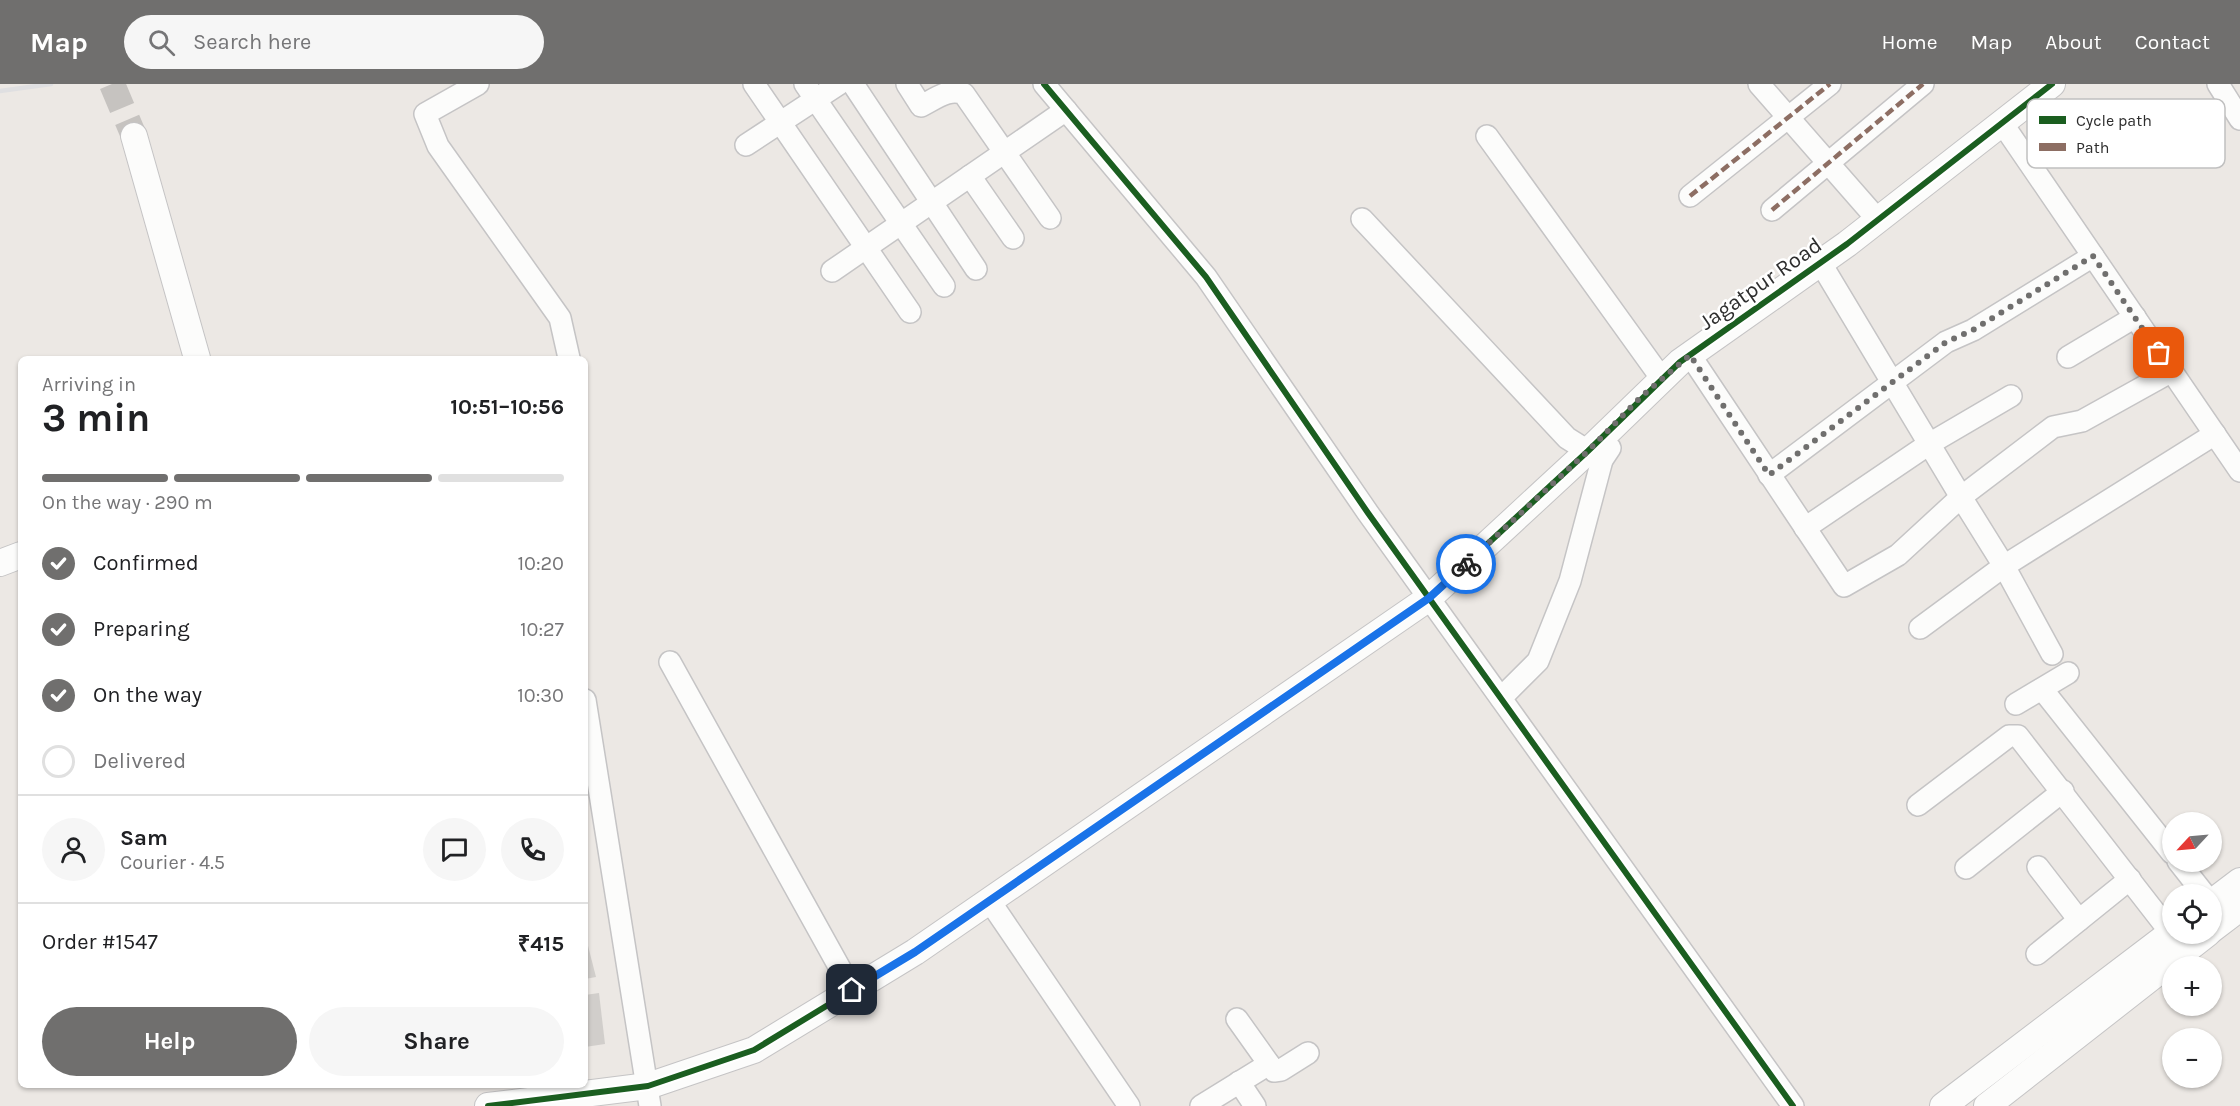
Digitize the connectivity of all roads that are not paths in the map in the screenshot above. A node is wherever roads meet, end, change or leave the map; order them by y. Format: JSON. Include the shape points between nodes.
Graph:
{"nodes":[{"id":1,"x":478,"y":84,"type":"edge"},
{"id":2,"x":754,"y":84,"type":"edge"},
{"id":3,"x":839,"y":84,"type":"edge"},
{"id":4,"x":854,"y":84,"type":"edge"},
{"id":5,"x":907,"y":84,"type":"edge"},
{"id":6,"x":1044,"y":84,"type":"edge"},
{"id":7,"x":1759,"y":84,"type":"edge"},
{"id":8,"x":1830,"y":84,"type":"edge"},
{"id":9,"x":1923,"y":84,"type":"edge"},
{"id":10,"x":2052,"y":84,"type":"edge"},
{"id":11,"x":2218,"y":84,"type":"edge"},
{"id":12,"x":810,"y":92,"type":"edge"},
{"id":13,"x":2033,"y":99,"type":"edge"},
{"id":14,"x":2027,"y":104,"type":"edge"},
{"id":15,"x":1066,"y":110,"type":"junction"},
{"id":16,"x":1790,"y":118,"type":"junction"},
{"id":17,"x":2240,"y":119,"type":"edge"},
{"id":18,"x":780,"y":123,"type":"junction"},
{"id":19,"x":2002,"y":123,"type":"junction"},
{"id":20,"x":134,"y":136,"type":"tunnel mouth"},
{"id":21,"x":1487,"y":136,"type":"dead end"},
{"id":22,"x":746,"y":145,"type":"dead end"},
{"id":23,"x":1003,"y":151,"type":"junction"},
{"id":24,"x":2027,"y":160,"type":"edge"},
{"id":25,"x":1828,"y":164,"type":"junction"},
{"id":26,"x":2033,"y":168,"type":"edge"},
{"id":27,"x":970,"y":176,"type":"junction"},
{"id":28,"x":1690,"y":196,"type":"dead end"},
{"id":29,"x":931,"y":202,"type":"junction"},
{"id":30,"x":1772,"y":210,"type":"dead end"},
{"id":31,"x":1050,"y":218,"type":"dead end"},
{"id":32,"x":1362,"y":219,"type":"dead end"},
{"id":33,"x":1878,"y":220,"type":"junction"},
{"id":34,"x":901,"y":224,"type":"junction"},
{"id":35,"x":1013,"y":238,"type":"dead end"},
{"id":36,"x":866,"y":248,"type":"junction"},
{"id":37,"x":2093,"y":256,"type":"junction"},
{"id":38,"x":1821,"y":262,"type":"junction"},
{"id":39,"x":976,"y":269,"type":"dead end"},
{"id":40,"x":832,"y":271,"type":"dead end"},
{"id":41,"x":944,"y":286,"type":"dead end"},
{"id":42,"x":910,"y":312,"type":"dead end"},
{"id":43,"x":2135,"y":317,"type":"junction"},
{"id":44,"x":1690,"y":355,"type":"junction"},
{"id":45,"x":195,"y":356,"type":"edge"},
{"id":46,"x":569,"y":356,"type":"edge"},
{"id":47,"x":2068,"y":357,"type":"dead end"},
{"id":48,"x":2172,"y":371,"type":"junction"},
{"id":49,"x":1662,"y":379,"type":"junction"},
{"id":50,"x":1892,"y":381,"type":"junction"},
{"id":51,"x":2011,"y":396,"type":"dead end"},
{"id":52,"x":2215,"y":434,"type":"junction"},
{"id":53,"x":1929,"y":444,"type":"junction"},
{"id":54,"x":1595,"y":455,"type":"junction"},
{"id":55,"x":2236,"y":458,"type":"edge"},
{"id":56,"x":1769,"y":475,"type":"junction"},
{"id":57,"x":1961,"y":497,"type":"junction"},
{"id":58,"x":1804,"y":528,"type":"junction"},
{"id":59,"x":18,"y":556,"type":"edge"},
{"id":60,"x":0,"y":563,"type":"edge"},
{"id":61,"x":2004,"y":566,"type":"junction"},
{"id":62,"x":1429,"y":598,"type":"junction"},
{"id":63,"x":1920,"y":628,"type":"dead end"},
{"id":64,"x":2052,"y":654,"type":"dead end"},
{"id":65,"x":670,"y":662,"type":"dead end"},
{"id":66,"x":2068,"y":673,"type":"dead end"},
{"id":67,"x":2042,"y":689,"type":"junction"},
{"id":68,"x":1501,"y":698,"type":"junction"},
{"id":69,"x":2016,"y":704,"type":"dead end"},
{"id":70,"x":588,"y":719,"type":"edge"},
{"id":71,"x":2063,"y":791,"type":"junction"},
{"id":72,"x":1918,"y":805,"type":"dead end"},
{"id":73,"x":2162,"y":840,"type":"edge"},
{"id":74,"x":2038,"y":867,"type":"dead end"},
{"id":75,"x":1966,"y":868,"type":"dead end"},
{"id":76,"x":2187,"y":872,"type":"edge"},
{"id":77,"x":2130,"y":879,"type":"junction"},
{"id":78,"x":2240,"y":881,"type":"edge"},
{"id":79,"x":2196,"y":884,"type":"edge"},
{"id":80,"x":2222,"y":895,"type":"edge"},
{"id":81,"x":989,"y":900,"type":"junction"},
{"id":82,"x":2240,"y":908,"type":"edge"},
{"id":83,"x":2162,"y":919,"type":"edge"},
{"id":84,"x":2079,"y":920,"type":"junction"},
{"id":85,"x":2222,"y":922,"type":"edge"},
{"id":86,"x":2162,"y":940,"type":"edge"},
{"id":87,"x":2194,"y":944,"type":"edge"},
{"id":88,"x":2037,"y":954,"type":"dead end"},
{"id":89,"x":852,"y":990,"type":"junction"},
{"id":90,"x":1237,"y":1019,"type":"dead end"},
{"id":91,"x":1308,"y":1053,"type":"dead end"},
{"id":92,"x":1269,"y":1064,"type":"junction"},
{"id":93,"x":1239,"y":1082,"type":"junction"},
{"id":94,"x":649,"y":1096,"type":"edge"},
{"id":95,"x":488,"y":1106,"type":"edge"},
{"id":96,"x":1129,"y":1106,"type":"edge"},
{"id":97,"x":1201,"y":1106,"type":"edge"},
{"id":98,"x":1255,"y":1106,"type":"edge"},
{"id":99,"x":1793,"y":1106,"type":"edge"},
{"id":100,"x":1943,"y":1106,"type":"edge"},
{"id":101,"x":1987,"y":1106,"type":"edge"}],
"edges":[{"from":1,"to":46,"type":"street","via":[[425,114],[438,146],[560,318]]},
{"from":2,"to":18,"type":"street"},
{"from":3,"to":12,"type":"street"},
{"from":4,"to":29,"type":"street"},
{"from":5,"to":23,"type":"street","via":[[921,106],[957,90],[964,94]]},
{"from":6,"to":15,"type":"street"},
{"from":7,"to":16,"type":"street"},
{"from":8,"to":16,"type":"street"},
{"from":9,"to":25,"type":"street"},
{"from":10,"to":13,"type":"street","name":"Jagatpur Road"},
{"from":11,"to":17,"type":"street"},
{"from":12,"to":18,"type":"street"},
{"from":12,"to":34,"type":"street"},
{"from":14,"to":19,"type":"street","name":"Jagatpur Road"},
{"from":15,"to":23,"type":"street"},
{"from":15,"to":62,"type":"street","via":[[1206,277]]},
{"from":16,"to":25,"type":"street"},
{"from":16,"to":28,"type":"street"},
{"from":18,"to":22,"type":"street"},
{"from":18,"to":36,"type":"street"},
{"from":19,"to":24,"type":"street"},
{"from":19,"to":33,"type":"street","name":"Jagatpur Road"},
{"from":20,"to":45,"type":"street"},
{"from":21,"to":49,"type":"street"},
{"from":23,"to":27,"type":"street"},
{"from":23,"to":31,"type":"street"},
{"from":25,"to":30,"type":"street"},
{"from":25,"to":33,"type":"street"},
{"from":26,"to":37,"type":"street"},
{"from":27,"to":29,"type":"street"},
{"from":27,"to":35,"type":"street"},
{"from":29,"to":34,"type":"street"},
{"from":29,"to":39,"type":"street"},
{"from":32,"to":54,"type":"street","via":[[1567,438]]},
{"from":33,"to":38,"type":"street","name":"Jagatpur Road"},
{"from":34,"to":36,"type":"street"},
{"from":34,"to":41,"type":"street"},
{"from":36,"to":40,"type":"street"},
{"from":36,"to":42,"type":"street"},
{"from":37,"to":43,"type":"street"},
{"from":37,"to":50,"type":"street","via":[[1973,330],[1946,342]]},
{"from":38,"to":44,"type":"street","name":"Jagatpur Road"},
{"from":38,"to":50,"type":"street"},
{"from":43,"to":47,"type":"street"},
{"from":43,"to":48,"type":"street"},
{"from":44,"to":49,"type":"street","name":"Jagatpur Road"},
{"from":44,"to":56,"type":"street"},
{"from":48,"to":52,"type":"street"},
{"from":48,"to":57,"type":"street","via":[[2082,421],[2053,427]]},
{"from":49,"to":54,"type":"street","name":"Jagatpur Road","via":[[1642,396]]},
{"from":50,"to":53,"type":"street"},
{"from":50,"to":56,"type":"street"},
{"from":51,"to":53,"type":"street"},
{"from":52,"to":55,"type":"street"},
{"from":52,"to":61,"type":"street"},
{"from":53,"to":57,"type":"street"},
{"from":53,"to":58,"type":"street"},
{"from":54,"to":62,"type":"street","name":"Jagatpur Road"},
{"from":54,"to":68,"type":"street","name":"Jagatpur Road","via":[[1570,581],[1538,661]]},
{"from":56,"to":58,"type":"street"},
{"from":57,"to":58,"type":"street","via":[[1898,555],[1844,586]]},
{"from":57,"to":61,"type":"street"},
{"from":59,"to":60,"type":"street"},
{"from":61,"to":63,"type":"street"},
{"from":61,"to":64,"type":"street"},
{"from":62,"to":68,"type":"street"},
{"from":62,"to":81,"type":"street","name":"Jagatpur Road"},
{"from":65,"to":89,"type":"street"},
{"from":66,"to":67,"type":"street"},
{"from":67,"to":69,"type":"street"},
{"from":67,"to":73,"type":"street"},
{"from":68,"to":99,"type":"street"},
{"from":70,"to":94,"type":"street"},
{"from":71,"to":72,"type":"street","via":[[2023,740],[2013,735]]},
{"from":71,"to":75,"type":"street"},
{"from":71,"to":77,"type":"street"},
{"from":74,"to":84,"type":"street"},
{"from":76,"to":79,"type":"street"},
{"from":77,"to":83,"type":"street"},
{"from":77,"to":84,"type":"street"},
{"from":78,"to":80,"type":"street"},
{"from":81,"to":89,"type":"street","name":"Jagatpur Road"},
{"from":81,"to":96,"type":"street"},
{"from":82,"to":85,"type":"street"},
{"from":84,"to":88,"type":"street"},
{"from":86,"to":100,"type":"street"},
{"from":87,"to":101,"type":"street"},
{"from":89,"to":94,"type":"street","name":"Jagatpur Road","via":[[754,1050]]},
{"from":90,"to":92,"type":"street"},
{"from":91,"to":92,"type":"street","via":[[1281,1071],[1274,1071]]},
{"from":92,"to":93,"type":"street"},
{"from":93,"to":97,"type":"street"},
{"from":93,"to":98,"type":"street"},
{"from":94,"to":95,"type":"street","name":"Jagatpur Road"}]}
